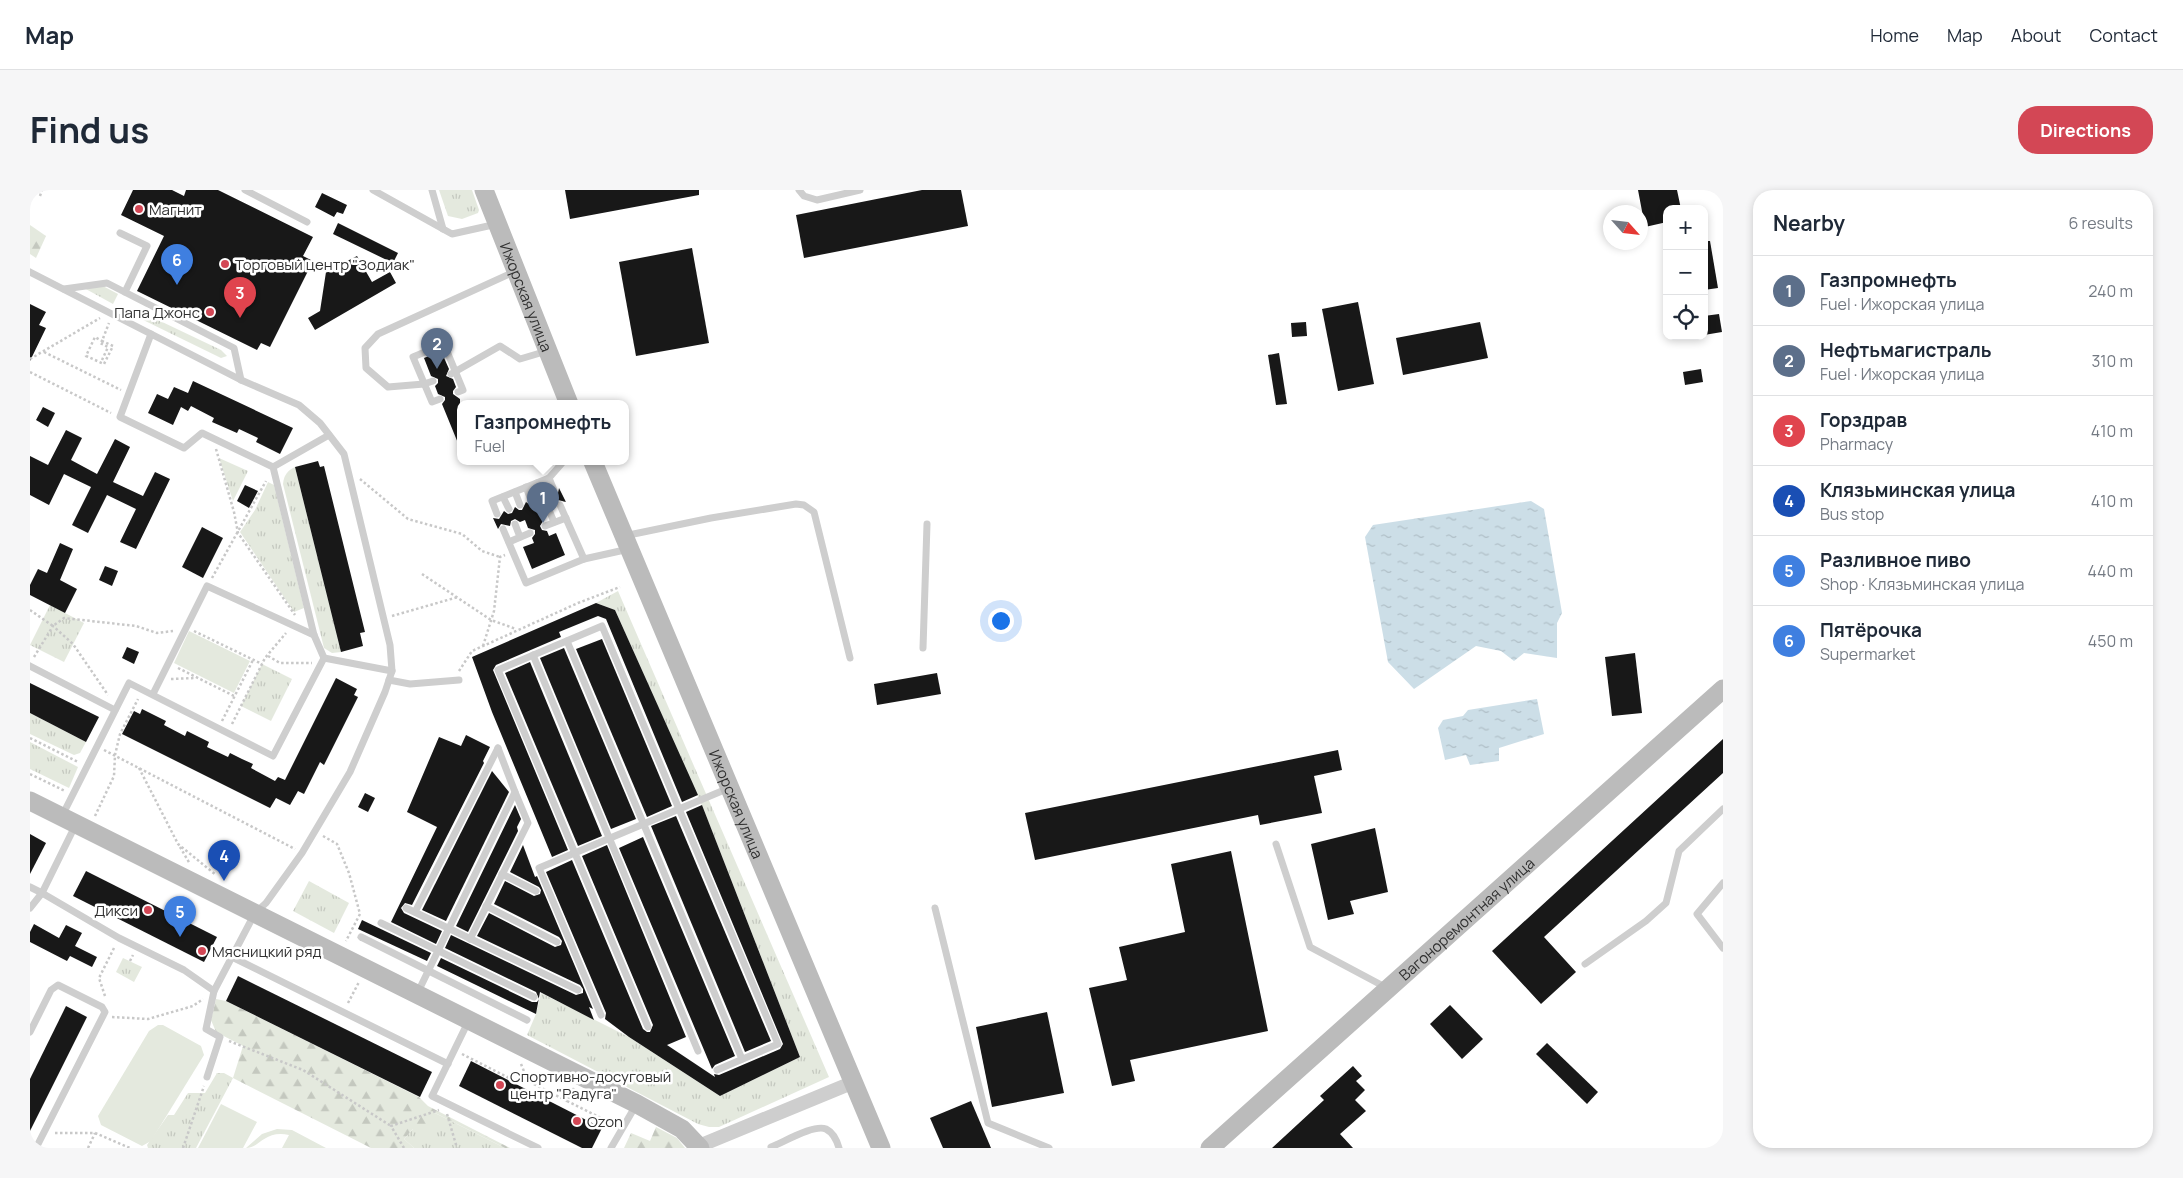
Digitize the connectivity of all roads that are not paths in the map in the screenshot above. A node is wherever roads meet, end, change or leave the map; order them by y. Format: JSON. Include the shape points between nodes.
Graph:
{"nodes":[{"id":1,"x":244,"y":190,"type":"edge"},
{"id":2,"x":373,"y":190,"type":"edge"},
{"id":3,"x":432,"y":190,"type":"edge"},
{"id":4,"x":484,"y":190,"type":"edge"},
{"id":5,"x":799,"y":190,"type":"edge"},
{"id":6,"x":860,"y":190,"type":"edge"},
{"id":7,"x":307,"y":222,"type":"dead end"},
{"id":8,"x":497,"y":224,"type":"junction"},
{"id":9,"x":443,"y":229,"type":"junction"},
{"id":10,"x":120,"y":233,"type":"dead end"},
{"id":11,"x":516,"y":271,"type":"junction"},
{"id":12,"x":30,"y":272,"type":"edge"},
{"id":13,"x":64,"y":289,"type":"junction"},
{"id":14,"x":125,"y":292,"type":"junction"},
{"id":15,"x":151,"y":334,"type":"junction"},
{"id":16,"x":547,"y":351,"type":"junction"},
{"id":17,"x":427,"y":366,"type":"dead end"},
{"id":18,"x":418,"y":369,"type":"junction"},
{"id":19,"x":453,"y":373,"type":"junction"},
{"id":20,"x":241,"y":380,"type":"junction"},
{"id":21,"x":433,"y":381,"type":"dead end"},
{"id":22,"x":424,"y":384,"type":"junction"},
{"id":23,"x":458,"y":392,"type":"dead end"},
{"id":24,"x":440,"y":399,"type":"dead end"},
{"id":25,"x":567,"y":400,"type":"edge"},
{"id":26,"x":330,"y":435,"type":"junction"},
{"id":27,"x":560,"y":465,"type":"edge"},
{"id":28,"x":593,"y":465,"type":"edge"},
{"id":29,"x":273,"y":467,"type":"junction"},
{"id":30,"x":548,"y":478,"type":"junction"},
{"id":31,"x":537,"y":483,"type":"junction"},
{"id":32,"x":526,"y":487,"type":"junction"},
{"id":33,"x":554,"y":490,"type":"dead end"},
{"id":34,"x":515,"y":492,"type":"junction"},
{"id":35,"x":543,"y":495,"type":"dead end"},
{"id":36,"x":503,"y":496,"type":"junction"},
{"id":37,"x":531,"y":500,"type":"dead end"},
{"id":38,"x":520,"y":505,"type":"dead end"},
{"id":39,"x":560,"y":505,"type":"dead end"},
{"id":40,"x":509,"y":509,"type":"dead end"},
{"id":41,"x":549,"y":510,"type":"dead end"},
{"id":42,"x":497,"y":514,"type":"dead end"},
{"id":43,"x":566,"y":518,"type":"junction"},
{"id":44,"x":554,"y":522,"type":"junction"},
{"id":45,"x":515,"y":524,"type":"dead end"},
{"id":46,"x":927,"y":524,"type":"dead end"},
{"id":47,"x":545,"y":526,"type":"dead end"},
{"id":48,"x":503,"y":529,"type":"dead end"},
{"id":49,"x":530,"y":533,"type":"dead end"},
{"id":50,"x":520,"y":537,"type":"junction"},
{"id":51,"x":509,"y":542,"type":"junction"},
{"id":52,"x":626,"y":543,"type":"junction"},
{"id":53,"x":584,"y":559,"type":"junction"},
{"id":54,"x":314,"y":635,"type":"junction"},
{"id":55,"x":567,"y":641,"type":"junction"},
{"id":56,"x":923,"y":648,"type":"dead end"},
{"id":57,"x":533,"y":655,"type":"junction"},
{"id":58,"x":324,"y":658,"type":"junction"},
{"id":59,"x":850,"y":658,"type":"dead end"},
{"id":60,"x":30,"y":665,"type":"edge"},
{"id":61,"x":392,"y":671,"type":"junction"},
{"id":62,"x":389,"y":680,"type":"junction"},
{"id":63,"x":459,"y":680,"type":"road end"},
{"id":64,"x":1723,"y":689,"type":"edge"},
{"id":65,"x":153,"y":694,"type":"junction"},
{"id":66,"x":115,"y":710,"type":"junction"},
{"id":67,"x":729,"y":788,"type":"junction"},
{"id":68,"x":515,"y":792,"type":"junction"},
{"id":69,"x":30,"y":801,"type":"edge"},
{"id":70,"x":679,"y":809,"type":"junction"},
{"id":71,"x":1723,"y":809,"type":"edge"},
{"id":72,"x":77,"y":819,"type":"junction"},
{"id":73,"x":644,"y":824,"type":"junction"},
{"id":74,"x":610,"y":838,"type":"junction"},
{"id":75,"x":1276,"y":844,"type":"dead end"},
{"id":76,"x":575,"y":853,"type":"junction"},
{"id":77,"x":502,"y":874,"type":"junction"},
{"id":78,"x":1723,"y":883,"type":"edge"},
{"id":79,"x":30,"y":887,"type":"edge"},
{"id":80,"x":536,"y":891,"type":"dead end"},
{"id":81,"x":42,"y":893,"type":"junction"},
{"id":82,"x":486,"y":906,"type":"junction"},
{"id":83,"x":30,"y":908,"type":"edge"},
{"id":84,"x":406,"y":908,"type":"dead end"},
{"id":85,"x":936,"y":908,"type":"dead end"},
{"id":86,"x":415,"y":912,"type":"junction"},
{"id":87,"x":255,"y":914,"type":"junction"},
{"id":88,"x":381,"y":923,"type":"dead end"},
{"id":89,"x":450,"y":929,"type":"junction"},
{"id":90,"x":361,"y":937,"type":"dead end"},
{"id":91,"x":470,"y":938,"type":"junction"},
{"id":92,"x":557,"y":942,"type":"dead end"},
{"id":93,"x":1723,"y":948,"type":"edge"},
{"id":94,"x":439,"y":950,"type":"junction"},
{"id":95,"x":232,"y":957,"type":"junction"},
{"id":96,"x":1585,"y":964,"type":"dead end"},
{"id":97,"x":428,"y":971,"type":"junction"},
{"id":98,"x":214,"y":990,"type":"junction"},
{"id":99,"x":578,"y":990,"type":"dead end"},
{"id":100,"x":1389,"y":990,"type":"junction"},
{"id":101,"x":417,"y":994,"type":"junction"},
{"id":102,"x":534,"y":997,"type":"dead end"},
{"id":103,"x":601,"y":1015,"type":"dead end"},
{"id":104,"x":470,"y":1020,"type":"junction"},
{"id":105,"x":527,"y":1020,"type":"dead end"},
{"id":106,"x":648,"y":1026,"type":"dead end"},
{"id":107,"x":30,"y":1032,"type":"edge"},
{"id":108,"x":698,"y":1051,"type":"dead end"},
{"id":109,"x":742,"y":1059,"type":"junction"},
{"id":110,"x":448,"y":1064,"type":"junction"},
{"id":111,"x":717,"y":1070,"type":"dead end"},
{"id":112,"x":207,"y":1077,"type":"road end"},
{"id":113,"x":854,"y":1082,"type":"junction"},
{"id":114,"x":637,"y":1104,"type":"junction"},
{"id":115,"x":699,"y":1147,"type":"edge"},
{"id":116,"x":771,"y":1147,"type":"edge"},
{"id":117,"x":36,"y":1148,"type":"edge"},
{"id":118,"x":538,"y":1148,"type":"edge"},
{"id":119,"x":611,"y":1148,"type":"edge"},
{"id":120,"x":839,"y":1148,"type":"edge"},
{"id":121,"x":881,"y":1148,"type":"edge"},
{"id":122,"x":1050,"y":1148,"type":"edge"},
{"id":123,"x":1210,"y":1148,"type":"edge"}],
"edges":[{"from":1,"to":7,"type":"lane"},
{"from":2,"to":9,"type":"lane"},
{"from":3,"to":9,"type":"lane"},
{"from":4,"to":8,"type":"street","name":"Ижорская улица"},
{"from":5,"to":6,"type":"lane","via":[[804,196],[817,200]]},
{"from":8,"to":9,"type":"lane","via":[[452,234]]},
{"from":8,"to":11,"type":"street","name":"Ижорская улица"},
{"from":10,"to":14,"type":"lane","via":[[147,246]]},
{"from":11,"to":16,"type":"street","name":"Ижорская улица"},
{"from":11,"to":22,"type":"lane","via":[[378,334],[365,348],[366,368],[388,387]]},
{"from":12,"to":13,"type":"lane"},
{"from":13,"to":14,"type":"lane","via":[[106,283]]},
{"from":13,"to":15,"type":"lane"},
{"from":14,"to":20,"type":"lane","via":[[234,348]]},
{"from":15,"to":20,"type":"lane"},
{"from":15,"to":29,"type":"lane","via":[[120,417],[184,448],[202,434]]},
{"from":16,"to":19,"type":"lane","via":[[520,359],[500,346]]},
{"from":16,"to":25,"type":"street","name":"Ижорская улица"},
{"from":17,"to":18,"type":"lane"},
{"from":18,"to":19,"type":"lane","via":[[413,357],[444,344]]},
{"from":18,"to":22,"type":"lane"},
{"from":19,"to":23,"type":"lane","via":[[463,390]]},
{"from":20,"to":26,"type":"lane","via":[[298,405]]},
{"from":21,"to":22,"type":"lane"},
{"from":22,"to":24,"type":"lane","via":[[432,402]]},
{"from":26,"to":29,"type":"lane"},
{"from":26,"to":61,"type":"lane","via":[[344,454],[390,645]]},
{"from":27,"to":30,"type":"lane"},
{"from":28,"to":52,"type":"street","name":"Ижорская улица"},
{"from":29,"to":54,"type":"lane"},
{"from":30,"to":31,"type":"lane"},
{"from":30,"to":33,"type":"lane"},
{"from":31,"to":32,"type":"lane"},
{"from":31,"to":35,"type":"lane"},
{"from":32,"to":34,"type":"lane"},
{"from":32,"to":37,"type":"lane"},
{"from":34,"to":36,"type":"lane"},
{"from":34,"to":38,"type":"lane"},
{"from":36,"to":40,"type":"lane"},
{"from":36,"to":42,"type":"lane","via":[[492,501]]},
{"from":39,"to":43,"type":"lane"},
{"from":41,"to":44,"type":"lane"},
{"from":43,"to":44,"type":"lane"},
{"from":43,"to":53,"type":"lane"},
{"from":44,"to":47,"type":"lane"},
{"from":45,"to":50,"type":"lane"},
{"from":46,"to":56,"type":"lane"},
{"from":48,"to":51,"type":"lane"},
{"from":49,"to":50,"type":"lane"},
{"from":50,"to":51,"type":"lane"},
{"from":51,"to":53,"type":"lane","via":[[526,583]]},
{"from":52,"to":53,"type":"lane"},
{"from":52,"to":59,"type":"lane","via":[[711,518],[804,505],[814,512]]},
{"from":52,"to":67,"type":"street","name":"Ижорская улица"},
{"from":54,"to":58,"type":"lane"},
{"from":54,"to":65,"type":"lane","via":[[207,586]]},
{"from":55,"to":57,"type":"lane"},
{"from":55,"to":70,"type":"lane","via":[[602,626]]},
{"from":55,"to":73,"type":"lane"},
{"from":57,"to":74,"type":"lane"},
{"from":57,"to":76,"type":"lane","via":[[498,670]]},
{"from":58,"to":61,"type":"lane"},
{"from":58,"to":65,"type":"lane","via":[[273,756]]},
{"from":60,"to":66,"type":"lane"},
{"from":61,"to":62,"type":"lane"},
{"from":62,"to":63,"type":"lane","via":[[410,684]]},
{"from":62,"to":87,"type":"lane","via":[[350,772],[302,853]]},
{"from":64,"to":100,"type":"street","name":"Вагоноремонтная улица"},
{"from":65,"to":66,"type":"lane","via":[[129,682]]},
{"from":66,"to":72,"type":"lane","via":[[72,794]]},
{"from":67,"to":70,"type":"lane"},
{"from":67,"to":113,"type":"street","name":"Ижорская улица"},
{"from":68,"to":77,"type":"lane","via":[[528,823]]},
{"from":68,"to":86,"type":"lane","via":[[498,748]]},
{"from":68,"to":89,"type":"lane"},
{"from":69,"to":72,"type":"street"},
{"from":70,"to":73,"type":"lane"},
{"from":70,"to":109,"type":"lane","via":[[778,1044]]},
{"from":71,"to":96,"type":"lane","via":[[1679,851],[1666,903]]},
{"from":72,"to":81,"type":"lane"},
{"from":72,"to":87,"type":"street"},
{"from":73,"to":74,"type":"lane"},
{"from":73,"to":109,"type":"lane"},
{"from":74,"to":76,"type":"lane"},
{"from":74,"to":108,"type":"lane"},
{"from":75,"to":100,"type":"lane","via":[[1310,947]]},
{"from":76,"to":103,"type":"lane","via":[[539,868]]},
{"from":76,"to":106,"type":"lane"},
{"from":77,"to":80,"type":"lane"},
{"from":77,"to":82,"type":"lane"},
{"from":78,"to":93,"type":"lane","via":[[1697,914]]},
{"from":79,"to":81,"type":"lane"},
{"from":81,"to":83,"type":"lane"},
{"from":81,"to":98,"type":"lane","via":[[119,938],[184,970]]},
{"from":82,"to":91,"type":"lane"},
{"from":82,"to":92,"type":"lane"},
{"from":84,"to":86,"type":"lane"},
{"from":85,"to":122,"type":"lane","via":[[988,1123]]},
{"from":86,"to":89,"type":"lane"},
{"from":87,"to":95,"type":"lane"},
{"from":87,"to":101,"type":"street"},
{"from":88,"to":94,"type":"lane"},
{"from":89,"to":91,"type":"lane"},
{"from":89,"to":94,"type":"lane"},
{"from":90,"to":97,"type":"lane"},
{"from":91,"to":99,"type":"lane"},
{"from":94,"to":97,"type":"lane"},
{"from":94,"to":102,"type":"lane"},
{"from":95,"to":98,"type":"lane"},
{"from":95,"to":110,"type":"lane"},
{"from":97,"to":101,"type":"lane"},
{"from":97,"to":105,"type":"lane"},
{"from":98,"to":112,"type":"lane","via":[[206,1029],[220,1038]]},
{"from":100,"to":123,"type":"street","name":"Вагоноремонтная улица"},
{"from":101,"to":104,"type":"street"},
{"from":104,"to":110,"type":"lane"},
{"from":104,"to":114,"type":"street"},
{"from":107,"to":117,"type":"lane","via":[[51,990],[58,985],[108,1013]]},
{"from":109,"to":111,"type":"lane"},
{"from":110,"to":118,"type":"lane","via":[[432,1096]]},
{"from":113,"to":115,"type":"street"},
{"from":113,"to":121,"type":"street","name":"Ижорская улица"},
{"from":114,"to":115,"type":"street","via":[[682,1130]]},
{"from":114,"to":119,"type":"lane"},
{"from":116,"to":120,"type":"lane","via":[[813,1129],[826,1129],[835,1136]]}]}
